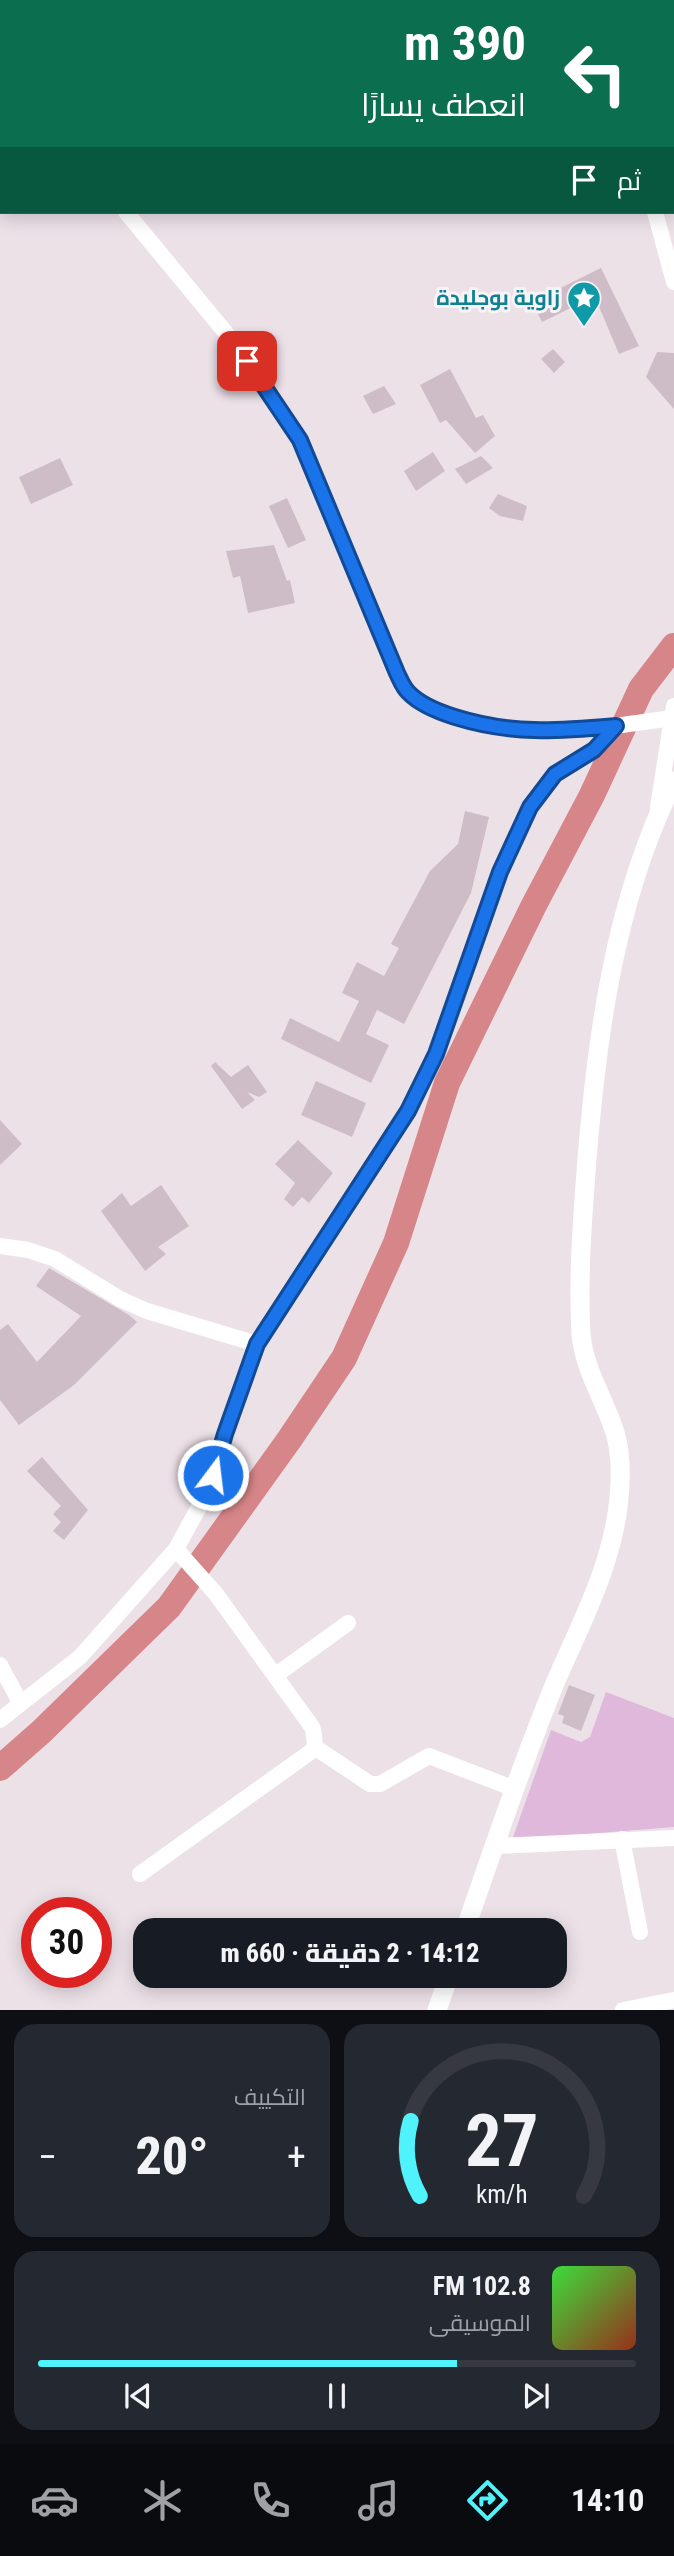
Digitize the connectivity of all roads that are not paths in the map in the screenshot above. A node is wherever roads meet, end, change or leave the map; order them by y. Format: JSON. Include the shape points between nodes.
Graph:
{"nodes":[{"id":1,"x":128,"y":214,"type":"edge"},
{"id":2,"x":656,"y":214,"type":"edge"},
{"id":3,"x":674,"y":282,"type":"edge"},
{"id":4,"x":673,"y":712,"type":"edge"},
{"id":5,"x":616,"y":726,"type":"junction"},
{"id":6,"x":674,"y":781,"type":"edge"},
{"id":7,"x":657,"y":816,"type":"junction"},
{"id":8,"x":0,"y":1246,"type":"edge"},
{"id":9,"x":257,"y":1344,"type":"junction"},
{"id":10,"x":176,"y":1549,"type":"junction"},
{"id":11,"x":348,"y":1623,"type":"dead end"},
{"id":12,"x":0,"y":1665,"type":"edge"},
{"id":13,"x":275,"y":1675,"type":"junction"},
{"id":14,"x":20,"y":1702,"type":"junction"},
{"id":15,"x":0,"y":1720,"type":"edge"},
{"id":16,"x":316,"y":1748,"type":"junction"},
{"id":17,"x":515,"y":1789,"type":"junction"},
{"id":18,"x":674,"y":1838,"type":"edge"},
{"id":19,"x":622,"y":1839,"type":"junction"},
{"id":20,"x":495,"y":1846,"type":"junction"},
{"id":21,"x":140,"y":1874,"type":"dead end"},
{"id":22,"x":469,"y":1918,"type":"edge"},
{"id":23,"x":640,"y":1932,"type":"dead end"},
{"id":24,"x":445,"y":1988,"type":"edge"},
{"id":25,"x":674,"y":2000,"type":"edge"},
{"id":26,"x":437,"y":2010,"type":"edge"},
{"id":27,"x":623,"y":2010,"type":"edge"}],
"edges":[{"from":1,"to":5,"type":"street","via":[[235,344],[300,440],[407,691],[443,713],[496,728],[522,732]]},
{"from":2,"to":3,"type":"street"},
{"from":4,"to":5,"type":"street"},
{"from":4,"to":7,"type":"street"},
{"from":5,"to":9,"type":"street","via":[[594,750],[555,774],[530,807],[500,872],[436,1054],[408,1111]]},
{"from":6,"to":7,"type":"street"},
{"from":7,"to":17,"type":"street","via":[[629,901],[605,1004],[582,1223],[582,1337],[621,1460],[618,1508],[610,1552]]},
{"from":8,"to":9,"type":"street","via":[[55,1259],[147,1311]]},
{"from":9,"to":10,"type":"street","via":[[209,1485]]},
{"from":10,"to":13,"type":"street","via":[[216,1594]]},
{"from":10,"to":14,"type":"street","via":[[80,1657]]},
{"from":11,"to":13,"type":"street"},
{"from":12,"to":14,"type":"street"},
{"from":13,"to":16,"type":"street","via":[[312,1727]]},
{"from":14,"to":15,"type":"street"},
{"from":16,"to":17,"type":"street","via":[[370,1784],[380,1784],[429,1756]]},
{"from":16,"to":21,"type":"street"},
{"from":17,"to":20,"type":"street"},
{"from":18,"to":19,"type":"street"},
{"from":19,"to":20,"type":"street"},
{"from":19,"to":23,"type":"street"},
{"from":20,"to":22,"type":"street"},
{"from":24,"to":26,"type":"street"},
{"from":25,"to":27,"type":"street"}]}
